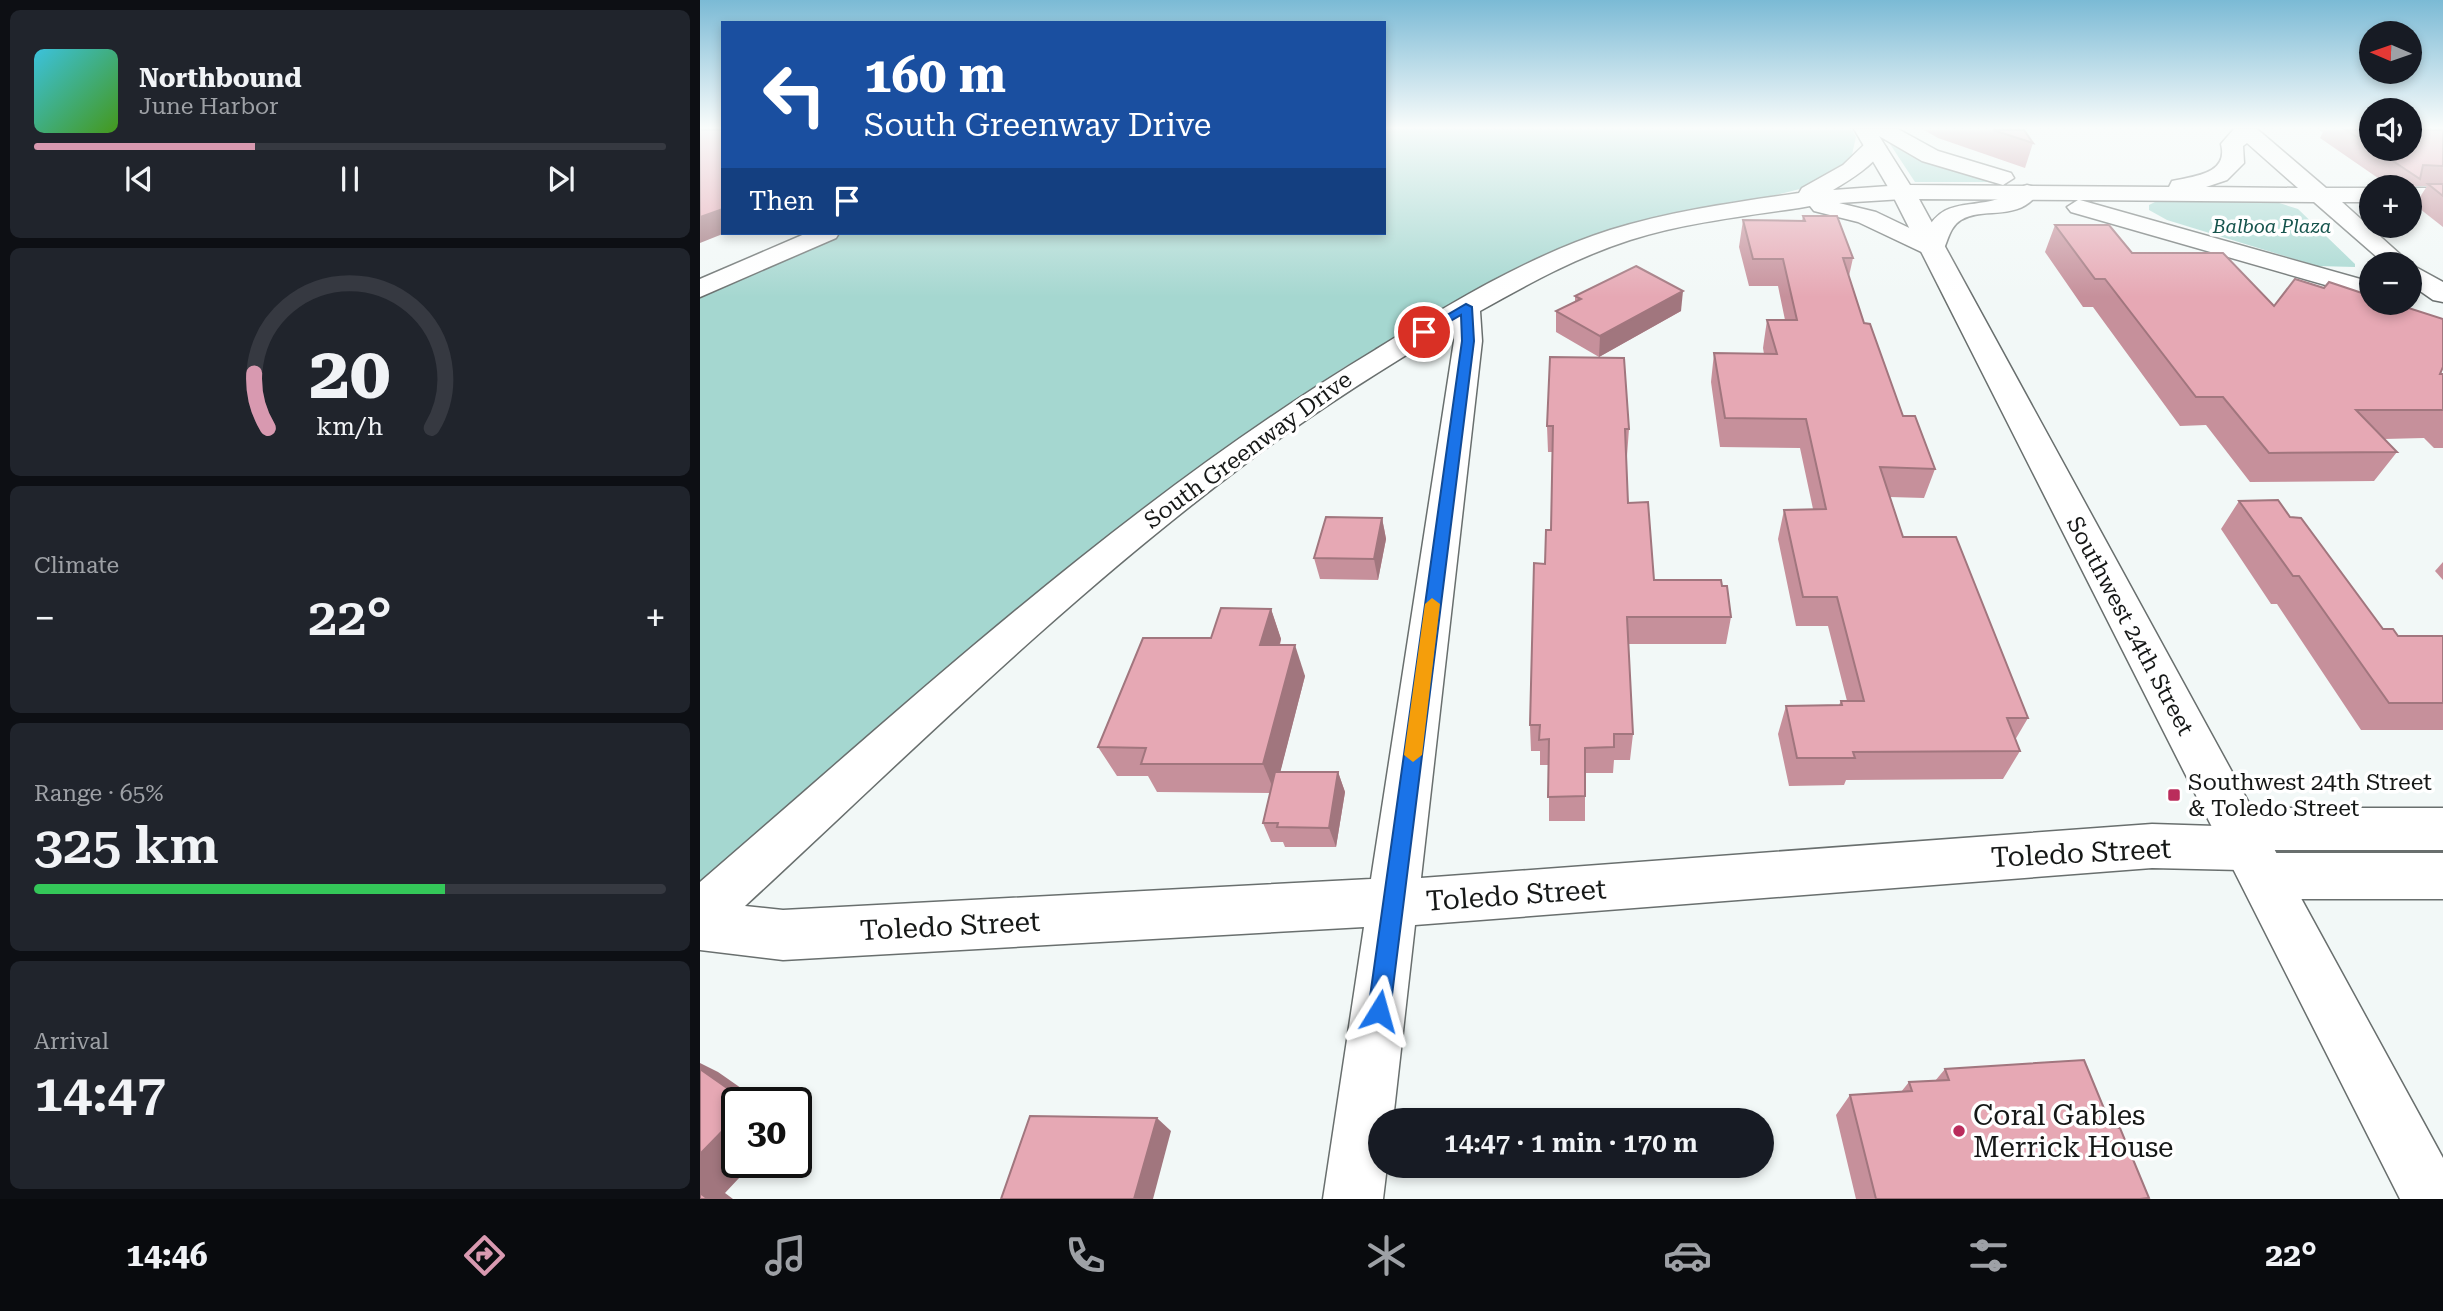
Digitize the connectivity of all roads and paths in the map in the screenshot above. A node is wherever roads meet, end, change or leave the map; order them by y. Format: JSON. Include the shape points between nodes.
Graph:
{"nodes":[{"id":1,"x":1826,"y":185,"type":"edge"},
{"id":2,"x":1899,"y":185,"type":"edge"},
{"id":3,"x":2045,"y":185,"type":"edge"},
{"id":4,"x":2183,"y":185,"type":"edge"},
{"id":5,"x":2309,"y":185,"type":"edge"},
{"id":6,"x":1903,"y":192,"type":"junction"},
{"id":7,"x":2027,"y":192,"type":"junction"},
{"id":8,"x":2081,"y":193,"type":"junction"},
{"id":9,"x":2142,"y":194,"type":"junction"},
{"id":10,"x":2321,"y":195,"type":"junction"},
{"id":11,"x":2359,"y":195,"type":"edge"},
{"id":12,"x":2422,"y":195,"type":"edge"},
{"id":13,"x":2443,"y":195,"type":"edge"},
{"id":14,"x":1796,"y":201,"type":"junction"},
{"id":15,"x":822,"y":235,"type":"edge"},
{"id":16,"x":1932,"y":249,"type":"junction"},
{"id":17,"x":2386,"y":252,"type":"edge"},
{"id":18,"x":2422,"y":280,"type":"edge"},
{"id":19,"x":2359,"y":287,"type":"edge"},
{"id":20,"x":700,"y":289,"type":"edge"},
{"id":21,"x":2443,"y":294,"type":"edge"},
{"id":22,"x":1466,"y":307,"type":"junction"},
{"id":23,"x":2422,"y":307,"type":"edge"},
{"id":24,"x":2443,"y":313,"type":"edge"},
{"id":25,"x":2443,"y":829,"type":"edge"},
{"id":26,"x":2249,"y":851,"type":"junction"},
{"id":27,"x":2443,"y":876,"type":"edge"},
{"id":28,"x":1394,"y":903,"type":"junction"},
{"id":29,"x":700,"y":914,"type":"edge"},
{"id":30,"x":700,"y":926,"type":"edge"},
{"id":31,"x":1353,"y":1199,"type":"edge"},
{"id":32,"x":2432,"y":1199,"type":"edge"}],
"edges":[{"from":1,"to":14,"type":"street"},
{"from":2,"to":6,"type":"street","name":"Southwest 24th Street"},
{"from":3,"to":8,"type":"street"},
{"from":4,"to":9,"type":"street"},
{"from":5,"to":10,"type":"street"},
{"from":6,"to":7,"type":"street","name":"South Greenway Drive"},
{"from":6,"to":14,"type":"street","name":"South Greenway Drive"},
{"from":6,"to":16,"type":"street","name":"Southwest 24th Street"},
{"from":7,"to":8,"type":"street"},
{"from":7,"to":16,"type":"street","via":[[2009,204],[1964,211],[1944,220]]},
{"from":7,"to":19,"type":"street"},
{"from":8,"to":9,"type":"street"},
{"from":9,"to":10,"type":"street"},
{"from":10,"to":11,"type":"street"},
{"from":10,"to":17,"type":"street"},
{"from":12,"to":13,"type":"street"},
{"from":14,"to":16,"type":"street","via":[[1867,217]]},
{"from":14,"to":22,"type":"street","name":"South Greenway Drive","via":[[1622,234],[1535,270]]},
{"from":15,"to":20,"type":"street"},
{"from":16,"to":26,"type":"street","name":"Southwest 24th Street"},
{"from":18,"to":21,"type":"street"},
{"from":22,"to":28,"type":"street","via":[[1468,341]]},
{"from":22,"to":29,"type":"street","name":"South Greenway Drive","via":[[1317,396],[1160,512],[1021,628]]},
{"from":23,"to":24,"type":"street"},
{"from":25,"to":26,"type":"street","name":"Toledo Street"},
{"from":26,"to":27,"type":"street","name":"Toledo Street"},
{"from":26,"to":28,"type":"street","name":"Toledo Street","via":[[2138,847]]},
{"from":26,"to":32,"type":"street","name":"Southwest 24th Street"},
{"from":28,"to":30,"type":"street","name":"Toledo Street","via":[[783,935]]},
{"from":28,"to":31,"type":"street"}]}
